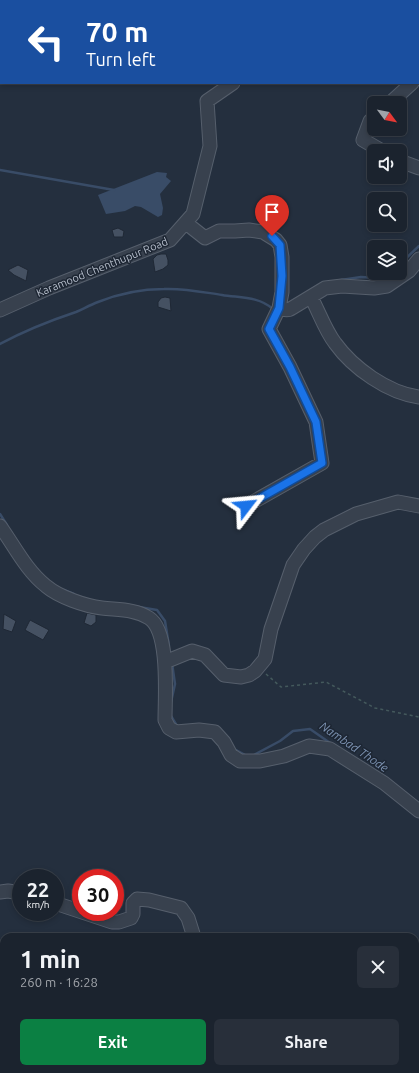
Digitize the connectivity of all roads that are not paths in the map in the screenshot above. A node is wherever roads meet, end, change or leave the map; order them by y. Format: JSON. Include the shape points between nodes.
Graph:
{"nodes":[{"id":1,"x":232,"y":84,"type":"edge"},
{"id":2,"x":411,"y":84,"type":"edge"},
{"id":3,"x":398,"y":96,"type":"edge"},
{"id":4,"x":367,"y":129,"type":"edge"},
{"id":5,"x":370,"y":144,"type":"edge"},
{"id":6,"x":407,"y":164,"type":"edge"},
{"id":7,"x":419,"y":168,"type":"edge"},
{"id":8,"x":186,"y":223,"type":"junction"},
{"id":9,"x":419,"y":259,"type":"edge"},
{"id":10,"x":311,"y":297,"type":"junction"},
{"id":11,"x":280,"y":303,"type":"junction"},
{"id":12,"x":0,"y":310,"type":"edge"},
{"id":13,"x":419,"y":397,"type":"edge"},
{"id":14,"x":246,"y":506,"type":"dead end"},
{"id":15,"x":419,"y":506,"type":"edge"},
{"id":16,"x":0,"y":526,"type":"edge"},
{"id":17,"x":165,"y":662,"type":"junction"},
{"id":18,"x":419,"y":811,"type":"edge"},
{"id":19,"x":0,"y":892,"type":"edge"},
{"id":20,"x":12,"y":892,"type":"edge"},
{"id":21,"x":64,"y":906,"type":"edge"},
{"id":22,"x":193,"y":933,"type":"edge"}],
"edges":[{"from":1,"to":8,"type":"street","name":"Karamood Chenthupur Road","via":[[207,101],[210,146],[193,214]]},
{"from":2,"to":3,"type":"street"},
{"from":4,"to":5,"type":"street","via":[[363,140]]},
{"from":6,"to":7,"type":"street"},
{"from":8,"to":11,"type":"street","via":[[205,238],[219,231],[249,230],[263,232],[276,240],[280,245],[282,257]]},
{"from":8,"to":12,"type":"street","name":"Karamood Chenthupur Road","via":[[170,240]]},
{"from":9,"to":10,"type":"street","via":[[409,271],[387,286],[325,288]]},
{"from":10,"to":11,"type":"street","via":[[289,310]]},
{"from":10,"to":13,"type":"street","via":[[334,342],[348,360],[382,385]]},
{"from":11,"to":14,"type":"street","via":[[269,329],[316,422],[322,463]]},
{"from":15,"to":17,"type":"street","via":[[398,502],[356,514],[315,537],[293,565],[271,629],[264,659],[249,675],[224,675],[205,655],[192,651]]},
{"from":16,"to":17,"type":"street","via":[[29,570],[46,587],[90,606],[136,612],[150,618],[156,625]]},
{"from":17,"to":18,"type":"street","via":[[165,720],[169,728],[176,732],[215,732],[231,756],[240,761],[260,761],[284,756],[309,746],[330,749],[384,783]]},
{"from":19,"to":20,"type":"street"},
{"from":21,"to":22,"type":"street","via":[[99,919],[120,922],[131,918],[133,903],[137,899],[149,900],[184,910]]}]}
